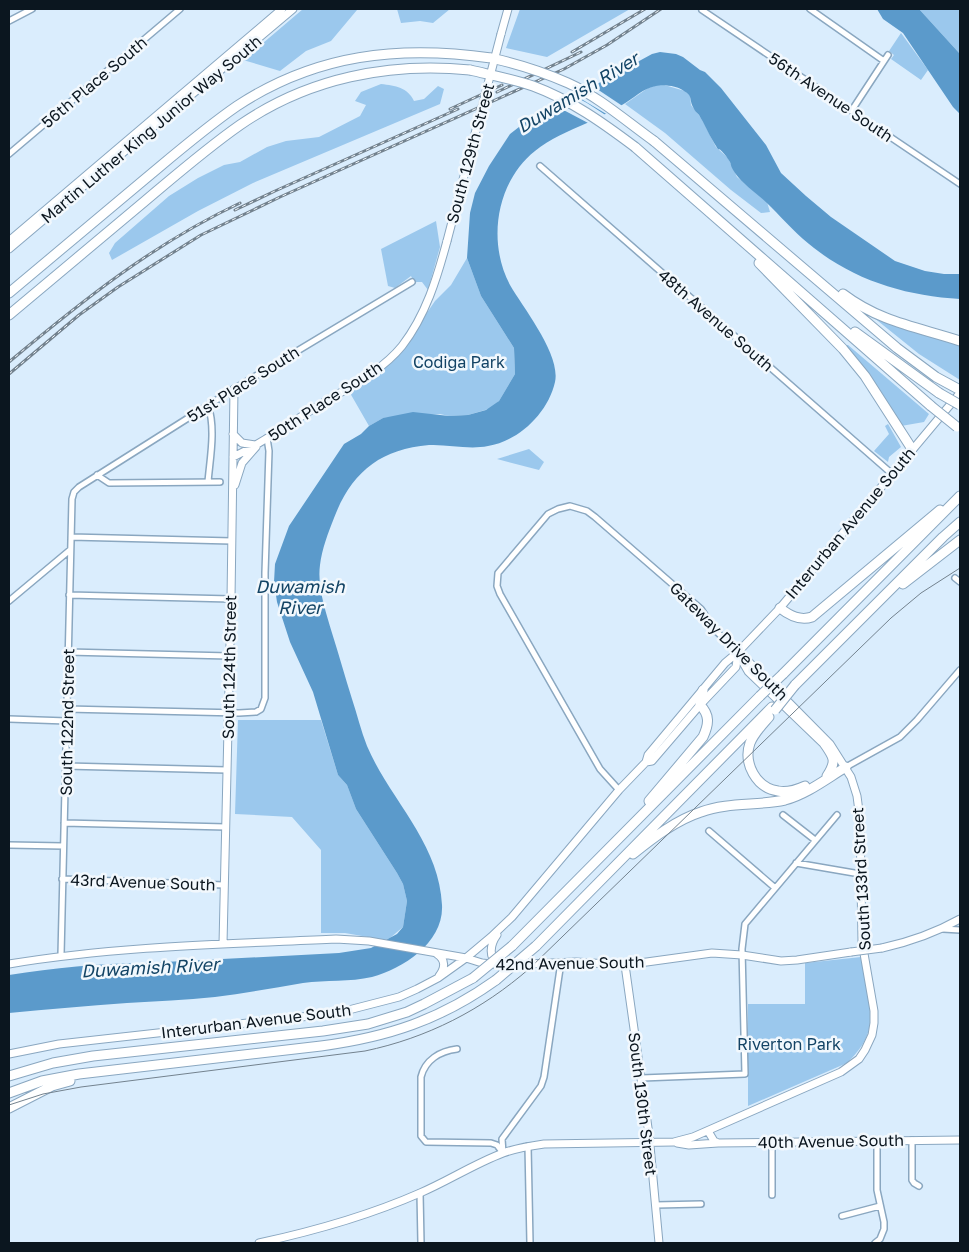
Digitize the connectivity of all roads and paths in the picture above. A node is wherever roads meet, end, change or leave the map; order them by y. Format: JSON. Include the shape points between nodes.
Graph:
{"nodes":[{"id":1,"x":32,"y":9,"type":"edge"},
{"id":2,"x":180,"y":9,"type":"edge"},
{"id":3,"x":282,"y":9,"type":"edge"},
{"id":4,"x":293,"y":9,"type":"edge"},
{"id":5,"x":508,"y":9,"type":"edge"},
{"id":6,"x":810,"y":9,"type":"edge"},
{"id":7,"x":825,"y":9,"type":"edge"},
{"id":8,"x":702,"y":10,"type":"edge"},
{"id":9,"x":820,"y":15,"type":"junction"},
{"id":10,"x":9,"y":21,"type":"edge"},
{"id":11,"x":888,"y":55,"type":"dead end"},
{"id":12,"x":884,"y":61,"type":"junction"},
{"id":13,"x":852,"y":110,"type":"junction"},
{"id":14,"x":9,"y":154,"type":"edge"},
{"id":15,"x":540,"y":166,"type":"dead end"},
{"id":16,"x":960,"y":184,"type":"edge"},
{"id":17,"x":712,"y":214,"type":"junction"},
{"id":18,"x":755,"y":226,"type":"junction"},
{"id":19,"x":9,"y":241,"type":"edge"},
{"id":20,"x":9,"y":249,"type":"edge"},
{"id":21,"x":412,"y":282,"type":"dead end"},
{"id":22,"x":801,"y":292,"type":"junction"},
{"id":23,"x":9,"y":293,"type":"edge"},
{"id":24,"x":430,"y":297,"type":"joint"},
{"id":25,"x":9,"y":315,"type":"edge"},
{"id":26,"x":960,"y":341,"type":"edge"},
{"id":27,"x":234,"y":389,"type":"junction"},
{"id":28,"x":960,"y":392,"type":"edge"},
{"id":29,"x":208,"y":405,"type":"junction"},
{"id":30,"x":960,"y":405,"type":"edge"},
{"id":31,"x":959,"y":428,"type":"edge"},
{"id":32,"x":233,"y":434,"type":"junction"},
{"id":33,"x":261,"y":441,"type":"junction"},
{"id":34,"x":912,"y":449,"type":"junction"},
{"id":35,"x":233,"y":457,"type":"junction"},
{"id":36,"x":246,"y":458,"type":"junction"},
{"id":37,"x":892,"y":473,"type":"junction"},
{"id":38,"x":97,"y":475,"type":"junction"},
{"id":39,"x":208,"y":482,"type":"junction"},
{"id":40,"x":220,"y":482,"type":"dead end"},
{"id":41,"x":76,"y":490,"type":"joint"},
{"id":42,"x":960,"y":495,"type":"edge"},
{"id":43,"x":232,"y":503,"type":"junction"},
{"id":44,"x":960,"y":522,"type":"edge"},
{"id":45,"x":71,"y":537,"type":"junction"},
{"id":46,"x":960,"y":540,"type":"edge"},
{"id":47,"x":232,"y":541,"type":"junction"},
{"id":48,"x":70,"y":550,"type":"junction"},
{"id":49,"x":70,"y":595,"type":"junction"},
{"id":50,"x":231,"y":599,"type":"junction"},
{"id":51,"x":9,"y":601,"type":"edge"},
{"id":52,"x":873,"y":607,"type":"junction"},
{"id":53,"x":780,"y":608,"type":"junction"},
{"id":54,"x":68,"y":652,"type":"junction"},
{"id":55,"x":738,"y":652,"type":"junction"},
{"id":56,"x":229,"y":656,"type":"junction"},
{"id":57,"x":960,"y":670,"type":"edge"},
{"id":58,"x":703,"y":690,"type":"junction"},
{"id":59,"x":700,"y":705,"type":"junction"},
{"id":60,"x":773,"y":708,"type":"junction"},
{"id":61,"x":67,"y":709,"type":"junction"},
{"id":62,"x":228,"y":713,"type":"junction"},
{"id":63,"x":9,"y":719,"type":"edge"},
{"id":64,"x":67,"y":721,"type":"junction"},
{"id":65,"x":646,"y":762,"type":"junction"},
{"id":66,"x":66,"y":766,"type":"junction"},
{"id":67,"x":846,"y":767,"type":"junction"},
{"id":68,"x":227,"y":770,"type":"junction"},
{"id":69,"x":827,"y":776,"type":"junction"},
{"id":70,"x":619,"y":790,"type":"junction"},
{"id":71,"x":783,"y":815,"type":"dead end"},
{"id":72,"x":837,"y":815,"type":"dead end"},
{"id":73,"x":64,"y":823,"type":"junction"},
{"id":74,"x":226,"y":827,"type":"junction"},
{"id":75,"x":709,"y":830,"type":"dead end"},
{"id":76,"x":815,"y":840,"type":"junction"},
{"id":77,"x":9,"y":845,"type":"edge"},
{"id":78,"x":63,"y":846,"type":"junction"},
{"id":79,"x":600,"y":858,"type":"junction"},
{"id":80,"x":796,"y":864,"type":"junction"},
{"id":81,"x":860,"y":874,"type":"junction"},
{"id":82,"x":62,"y":879,"type":"junction"},
{"id":83,"x":224,"y":885,"type":"junction"},
{"id":84,"x":596,"y":885,"type":"junction"},
{"id":85,"x":774,"y":887,"type":"junction"},
{"id":86,"x":960,"y":919,"type":"edge"},
{"id":87,"x":501,"y":928,"type":"junction"},
{"id":88,"x":942,"y":929,"type":"junction"},
{"id":89,"x":960,"y":930,"type":"edge"},
{"id":90,"x":224,"y":944,"type":"junction"},
{"id":91,"x":434,"y":952,"type":"junction"},
{"id":92,"x":61,"y":955,"type":"junction"},
{"id":93,"x":742,"y":955,"type":"junction"},
{"id":94,"x":466,"y":958,"type":"junction"},
{"id":95,"x":561,"y":962,"type":"junction"},
{"id":96,"x":9,"y":964,"type":"edge"},
{"id":97,"x":505,"y":965,"type":"junction"},
{"id":98,"x":625,"y":965,"type":"junction"},
{"id":99,"x":438,"y":978,"type":"junction"},
{"id":100,"x":457,"y":1049,"type":"dead end"},
{"id":101,"x":9,"y":1054,"type":"edge"},
{"id":102,"x":110,"y":1069,"type":"junction"},
{"id":103,"x":9,"y":1076,"type":"edge"},
{"id":104,"x":642,"y":1078,"type":"junction"},
{"id":105,"x":9,"y":1093,"type":"edge"},
{"id":106,"x":9,"y":1108,"type":"edge"},
{"id":107,"x":708,"y":1131,"type":"junction"},
{"id":108,"x":877,"y":1140,"type":"junction"},
{"id":109,"x":912,"y":1140,"type":"junction"},
{"id":110,"x":960,"y":1140,"type":"edge"},
{"id":111,"x":674,"y":1142,"type":"junction"},
{"id":112,"x":772,"y":1142,"type":"junction"},
{"id":113,"x":650,"y":1143,"type":"junction"},
{"id":114,"x":718,"y":1143,"type":"junction"},
{"id":115,"x":528,"y":1146,"type":"junction"},
{"id":116,"x":503,"y":1153,"type":"junction"},
{"id":117,"x":919,"y":1186,"type":"dead end"},
{"id":118,"x":420,"y":1193,"type":"junction"},
{"id":119,"x":772,"y":1195,"type":"dead end"},
{"id":120,"x":701,"y":1204,"type":"dead end"},
{"id":121,"x":656,"y":1205,"type":"junction"},
{"id":122,"x":880,"y":1206,"type":"junction"},
{"id":123,"x":842,"y":1216,"type":"dead end"},
{"id":124,"x":259,"y":1243,"type":"edge"},
{"id":125,"x":421,"y":1243,"type":"edge"},
{"id":126,"x":530,"y":1243,"type":"edge"},
{"id":127,"x":659,"y":1243,"type":"edge"},
{"id":128,"x":875,"y":1243,"type":"edge"}],
"edges":[{"from":1,"to":10,"type":"street"},
{"from":2,"to":14,"type":"street","name":"56th Place South"},
{"from":3,"to":19,"type":"street","name":"Martin Luther King Junior Way South"},
{"from":4,"to":20,"type":"street","name":"Martin Luther King Junior Way South"},
{"from":5,"to":24,"type":"street","name":"South 129th Street","bridge":true},
{"from":6,"to":9,"type":"street"},
{"from":7,"to":9,"type":"street"},
{"from":8,"to":13,"type":"street","name":"56th Avenue South"},
{"from":9,"to":12,"type":"street"},
{"from":11,"to":12,"type":"street"},
{"from":12,"to":13,"type":"street"},
{"from":13,"to":16,"type":"street","name":"56th Avenue South"},
{"from":15,"to":37,"type":"street","name":"48th Avenue South"},
{"from":17,"to":22,"type":"highway"},
{"from":17,"to":25,"type":"highway","bridge":true,"via":[[597,118],[550,94],[470,70],[410,67],[354,75],[292,95],[240,125]]},
{"from":17,"to":34,"type":"highway","via":[[843,349],[865,376]]},
{"from":18,"to":23,"type":"highway","bridge":true,"via":[[654,141],[601,102],[569,84],[519,64],[491,58],[456,53],[399,52],[336,62],[285,80],[238,106]]},
{"from":18,"to":26,"type":"highway","via":[[834,288],[873,313]]},
{"from":18,"to":28,"type":"highway","via":[[897,348]]},
{"from":21,"to":27,"type":"street","name":"51st Place South"},
{"from":22,"to":30,"type":"highway","bridge":true,"via":[[902,367]]},
{"from":22,"to":31,"type":"highway","bridge":true},
{"from":24,"to":33,"type":"street","name":"50th Place South","via":[[402,346],[386,362]]},
{"from":27,"to":29,"type":"street","name":"51st Place South"},
{"from":27,"to":32,"type":"street","name":"South 124th Street"},
{"from":28,"to":34,"type":"street","name":"Interurban Avenue South"},
{"from":29,"to":38,"type":"street","name":"51st Place South"},
{"from":29,"to":39,"type":"street","via":[[212,415]]},
{"from":32,"to":33,"type":"street","via":[[242,443]]},
{"from":32,"to":35,"type":"street","name":"South 124th Street"},
{"from":33,"to":35,"type":"street","name":"50th Place South"},
{"from":33,"to":36,"type":"street"},
{"from":33,"to":62,"type":"street","via":[[269,451],[265,698],[261,709],[254,713]]},
{"from":34,"to":37,"type":"street","name":"Interurban Avenue South"},
{"from":35,"to":36,"type":"street"},
{"from":35,"to":43,"type":"street","name":"South 124th Street"},
{"from":36,"to":43,"type":"street","via":[[239,471]]},
{"from":37,"to":53,"type":"street","name":"Interurban Avenue South"},
{"from":38,"to":39,"type":"street","via":[[109,483]]},
{"from":38,"to":41,"type":"street","name":"51st Place South"},
{"from":39,"to":40,"type":"street"},
{"from":41,"to":45,"type":"street","name":"South 122nd Street","via":[[72,499]]},
{"from":42,"to":53,"type":"highway","via":[[817,614],[796,618]]},
{"from":42,"to":79,"type":"highway","bridge":true},
{"from":43,"to":47,"type":"street","name":"South 124th Street"},
{"from":44,"to":52,"type":"highway"},
{"from":45,"to":47,"type":"street"},
{"from":45,"to":48,"type":"street","name":"South 122nd Street"},
{"from":46,"to":52,"type":"highway"},
{"from":47,"to":50,"type":"street","name":"South 124th Street"},
{"from":48,"to":49,"type":"street","name":"South 122nd Street"},
{"from":48,"to":51,"type":"street"},
{"from":49,"to":50,"type":"street"},
{"from":49,"to":54,"type":"street","name":"South 122nd Street"},
{"from":50,"to":56,"type":"street","name":"South 124th Street"},
{"from":52,"to":60,"type":"highway","bridge":true},
{"from":53,"to":55,"type":"street","name":"Interurban Avenue South"},
{"from":54,"to":56,"type":"street"},
{"from":54,"to":61,"type":"street","name":"South 122nd Street"},
{"from":55,"to":58,"type":"street","name":"Interurban Avenue South"},
{"from":55,"to":59,"type":"street","name":"Interurban Avenue South","via":[[736,667]]},
{"from":55,"to":67,"type":"street","name":"Gateway Drive South","via":[[815,727]]},
{"from":55,"to":69,"type":"highway","via":[[749,671],[832,754],[833,767]]},
{"from":55,"to":70,"type":"street","name":"Gateway Drive South","via":[[715,630],[701,609],[587,512],[570,506],[552,511],[522,544],[498,573],[500,594],[600,769]]},
{"from":56,"to":62,"type":"street","name":"South 124th Street"},
{"from":57,"to":67,"type":"street","via":[[900,737]]},
{"from":58,"to":59,"type":"highway"},
{"from":58,"to":65,"type":"street","name":"Interurban Avenue South","via":[[648,755]]},
{"from":59,"to":65,"type":"street","name":"Interurban Avenue South","via":[[652,761]]},
{"from":59,"to":79,"type":"highway","via":[[709,718],[704,737]]},
{"from":60,"to":69,"type":"highway","via":[[750,742],[749,762],[756,778],[766,787],[786,792]]},
{"from":60,"to":84,"type":"highway"},
{"from":61,"to":62,"type":"street"},
{"from":61,"to":64,"type":"street","name":"South 122nd Street"},
{"from":62,"to":68,"type":"street","name":"South 124th Street"},
{"from":63,"to":64,"type":"street"},
{"from":64,"to":66,"type":"street","name":"South 122nd Street"},
{"from":65,"to":70,"type":"street","name":"Interurban Avenue South"},
{"from":66,"to":68,"type":"street"},
{"from":66,"to":73,"type":"street","name":"South 122nd Street"},
{"from":67,"to":69,"type":"highway"},
{"from":67,"to":81,"type":"street","name":"South 133rd Street","via":[[859,807]]},
{"from":67,"to":84,"type":"highway","via":[[793,797],[714,808],[689,817],[654,838]]},
{"from":68,"to":74,"type":"street","name":"South 124th Street"},
{"from":70,"to":87,"type":"street","name":"Interurban Avenue South"},
{"from":71,"to":76,"type":"street"},
{"from":72,"to":76,"type":"street"},
{"from":73,"to":74,"type":"street"},
{"from":73,"to":78,"type":"street","name":"South 122nd Street"},
{"from":74,"to":83,"type":"street","name":"South 124th Street"},
{"from":75,"to":85,"type":"street"},
{"from":76,"to":80,"type":"street"},
{"from":77,"to":78,"type":"street"},
{"from":78,"to":82,"type":"street","name":"South 122nd Street"},
{"from":79,"to":103,"type":"highway","bridge":true,"via":[[512,946],[473,978],[408,1012],[368,1024],[323,1031],[93,1056]]},
{"from":80,"to":81,"type":"street"},
{"from":80,"to":85,"type":"street"},
{"from":81,"to":107,"type":"street","name":"South 133rd Street","via":[[862,942],[874,1011],[872,1035],[865,1050],[859,1059],[841,1072]]},
{"from":82,"to":83,"type":"street","name":"43rd Avenue South"},
{"from":82,"to":92,"type":"street","name":"South 122nd Street"},
{"from":83,"to":90,"type":"street","name":"South 124th Street"},
{"from":84,"to":102,"type":"highway","bridge":true,"via":[[536,946],[496,980],[439,1015],[380,1035],[328,1045]]},
{"from":85,"to":93,"type":"street","via":[[745,924]]},
{"from":86,"to":88,"type":"street","name":"42nd Avenue South"},
{"from":87,"to":94,"type":"street","name":"Interurban Avenue South"},
{"from":87,"to":97,"type":"street","via":[[490,951],[493,959]]},
{"from":88,"to":89,"type":"street"},
{"from":88,"to":93,"type":"street","name":"42nd Avenue South","bridge":true,"via":[[882,948],[789,960]]},
{"from":90,"to":91,"type":"street","name":"42nd Avenue South","via":[[369,941]]},
{"from":90,"to":92,"type":"street"},
{"from":91,"to":94,"type":"street","name":"42nd Avenue South"},
{"from":91,"to":99,"type":"street","via":[[444,964]]},
{"from":92,"to":96,"type":"street"},
{"from":93,"to":98,"type":"street","name":"42nd Avenue South","via":[[695,954]]},
{"from":93,"to":104,"type":"street","via":[[745,1074]]},
{"from":94,"to":97,"type":"street","name":"42nd Avenue South"},
{"from":94,"to":99,"type":"street","name":"Interurban Avenue South"},
{"from":95,"to":97,"type":"street","name":"42nd Avenue South"},
{"from":95,"to":98,"type":"street","name":"42nd Avenue South"},
{"from":95,"to":116,"type":"street","via":[[544,1077],[541,1086],[502,1139]]},
{"from":98,"to":104,"type":"street","name":"South 130th Street"},
{"from":99,"to":101,"type":"street","name":"Interurban Avenue South","via":[[399,997],[337,1013],[59,1044]]},
{"from":100,"to":116,"type":"street","via":[[444,1051],[423,1071],[421,1136],[426,1142],[491,1143]]},
{"from":102,"to":105,"type":"highway","via":[[42,1081]]},
{"from":102,"to":106,"type":"highway","via":[[52,1086]]},
{"from":104,"to":113,"type":"street","name":"South 130th Street"},
{"from":107,"to":111,"type":"street"},
{"from":107,"to":114,"type":"street"},
{"from":108,"to":109,"type":"street","name":"40th Avenue South"},
{"from":108,"to":112,"type":"street","name":"40th Avenue South"},
{"from":108,"to":122,"type":"street"},
{"from":109,"to":110,"type":"street","name":"40th Avenue South"},
{"from":109,"to":117,"type":"street","via":[[912,1180]]},
{"from":111,"to":113,"type":"street"},
{"from":111,"to":114,"type":"street","name":"40th Avenue South","via":[[689,1145]]},
{"from":112,"to":114,"type":"street","name":"40th Avenue South"},
{"from":112,"to":119,"type":"street"},
{"from":113,"to":115,"type":"street"},
{"from":113,"to":121,"type":"street","name":"South 130th Street"},
{"from":115,"to":116,"type":"street"},
{"from":115,"to":126,"type":"street"},
{"from":116,"to":118,"type":"street"},
{"from":118,"to":124,"type":"street","via":[[378,1211]]},
{"from":118,"to":125,"type":"street"},
{"from":120,"to":121,"type":"street"},
{"from":121,"to":127,"type":"street","name":"South 130th Street"},
{"from":122,"to":123,"type":"street"},
{"from":122,"to":128,"type":"street","via":[[884,1229]]}]}
